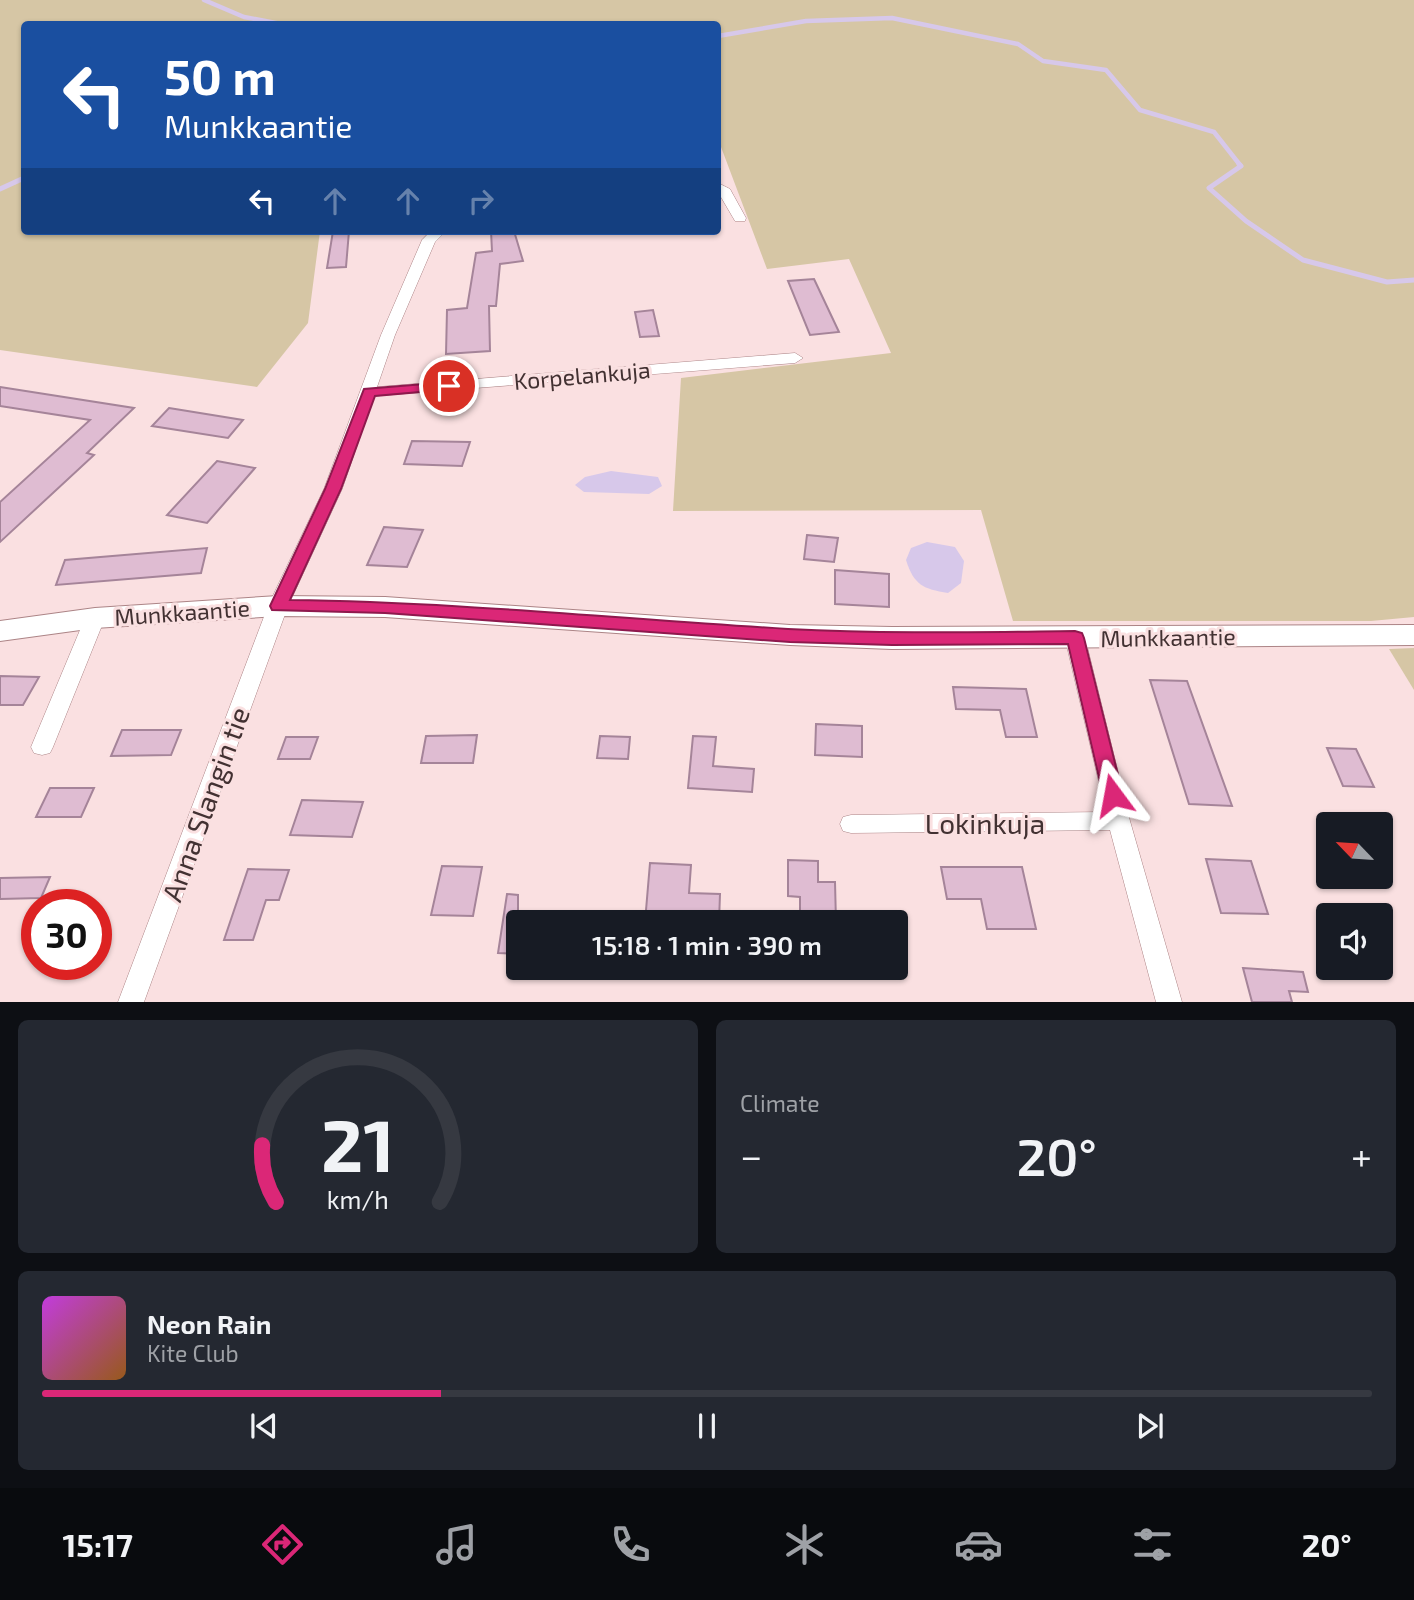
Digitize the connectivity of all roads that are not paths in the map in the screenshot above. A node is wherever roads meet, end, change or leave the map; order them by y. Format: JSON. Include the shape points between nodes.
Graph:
{"nodes":[{"id":1,"x":721,"y":189,"type":"edge"},
{"id":2,"x":740,"y":218,"type":"dead end"},
{"id":3,"x":435,"y":235,"type":"edge"},
{"id":4,"x":795,"y":358,"type":"dead end"},
{"id":5,"x":369,"y":392,"type":"junction"},
{"id":6,"x":278,"y":606,"type":"junction"},
{"id":7,"x":95,"y":618,"type":"junction"},
{"id":8,"x":0,"y":631,"type":"edge"},
{"id":9,"x":1414,"y":635,"type":"edge"},
{"id":10,"x":1075,"y":638,"type":"junction"},
{"id":11,"x":42,"y":747,"type":"dead end"},
{"id":12,"x":1119,"y":821,"type":"junction"},
{"id":13,"x":850,"y":824,"type":"dead end"},
{"id":14,"x":131,"y":1002,"type":"edge"},
{"id":15,"x":1169,"y":1002,"type":"edge"}],
"edges":[{"from":1,"to":2,"type":"street"},
{"from":3,"to":5,"type":"street","name":"Anna Slangin tie","via":[[388,335]]},
{"from":4,"to":5,"type":"street","name":"Korpelankuja"},
{"from":5,"to":6,"type":"street","name":"Anna Slangin tie","via":[[333,489]]},
{"from":6,"to":7,"type":"street","name":"Munkkaantie"},
{"from":6,"to":10,"type":"street","name":"Munkkaantie","via":[[385,607],[790,635]]},
{"from":6,"to":14,"type":"street","name":"Anna Slangin tie"},
{"from":7,"to":8,"type":"street","name":"Munkkaantie"},
{"from":7,"to":11,"type":"street"},
{"from":9,"to":10,"type":"street","name":"Munkkaantie"},
{"from":10,"to":12,"type":"street"},
{"from":12,"to":13,"type":"street","name":"Lokinkuja"},
{"from":12,"to":15,"type":"street"}]}
